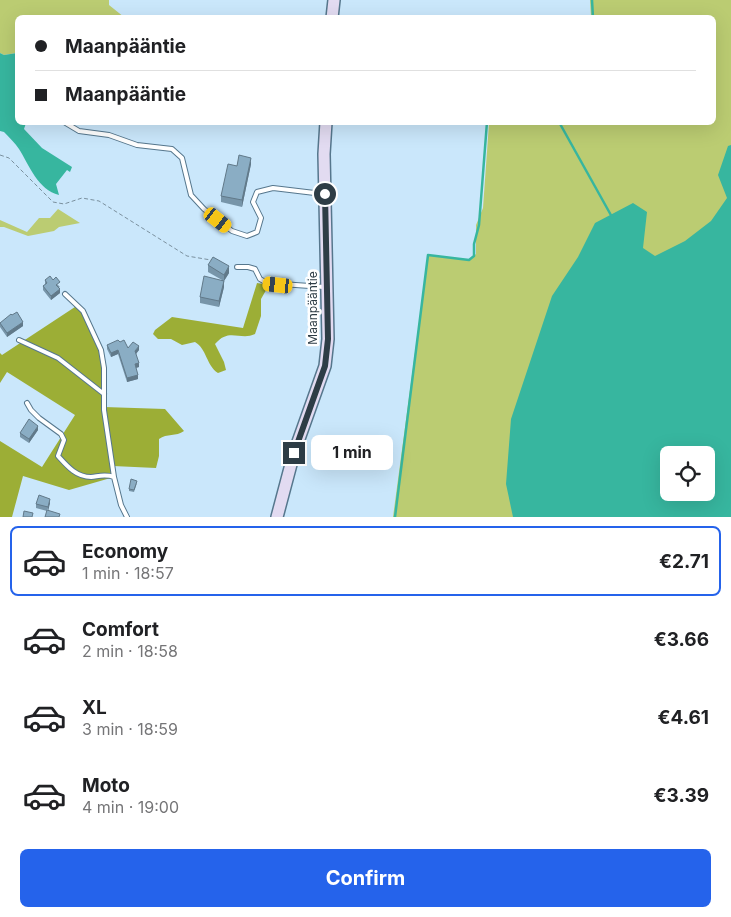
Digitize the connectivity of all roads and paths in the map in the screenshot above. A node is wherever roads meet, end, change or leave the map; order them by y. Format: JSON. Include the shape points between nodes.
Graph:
{"nodes":[{"id":1,"x":334,"y":0,"type":"edge"},
{"id":2,"x":332,"y":15,"type":"edge"},
{"id":3,"x":70,"y":125,"type":"edge"},
{"id":4,"x":326,"y":125,"type":"edge"},
{"id":5,"x":0,"y":155,"type":"edge"},
{"id":6,"x":325,"y":194,"type":"junction"},
{"id":7,"x":215,"y":262,"type":"edge"},
{"id":8,"x":237,"y":267,"type":"dead end"},
{"id":9,"x":328,"y":287,"type":"junction"},
{"id":10,"x":65,"y":294,"type":"dead end"},
{"id":11,"x":19,"y":340,"type":"dead end"},
{"id":12,"x":104,"y":394,"type":"junction"},
{"id":13,"x":27,"y":403,"type":"dead end"},
{"id":14,"x":114,"y":477,"type":"junction"},
{"id":15,"x":126,"y":517,"type":"edge"},
{"id":16,"x":277,"y":517,"type":"edge"}],
"edges":[{"from":1,"to":2,"type":"street"},
{"from":3,"to":6,"type":"lane","via":[[137,145],[172,149],[182,158],[191,195],[232,231],[247,236],[257,232],[261,218],[253,202],[257,192],[273,188]]},
{"from":4,"to":6,"type":"street","name":"Maanpääntie"},
{"from":5,"to":7,"type":"path","via":[[9,158],[53,202],[64,204],[82,198],[99,201],[187,256]]},
{"from":6,"to":9,"type":"street","name":"Maanpääntie"},
{"from":8,"to":9,"type":"lane","via":[[255,270],[267,284]]},
{"from":9,"to":16,"type":"street","name":"Maanpääntie","via":[[325,366],[294,453]]},
{"from":10,"to":12,"type":"lane","via":[[84,311],[101,350]]},
{"from":11,"to":12,"type":"lane","via":[[58,358]]},
{"from":12,"to":14,"type":"lane"},
{"from":13,"to":14,"type":"lane","via":[[61,434],[64,440],[58,456],[75,472],[91,477],[107,474]]},
{"from":14,"to":15,"type":"lane"}]}
